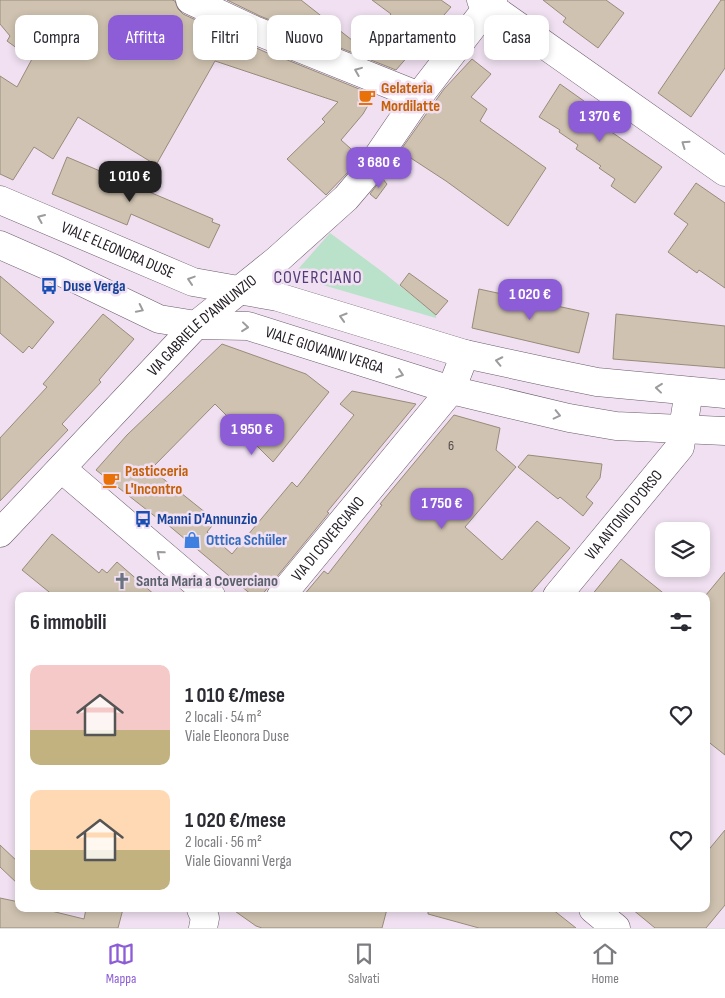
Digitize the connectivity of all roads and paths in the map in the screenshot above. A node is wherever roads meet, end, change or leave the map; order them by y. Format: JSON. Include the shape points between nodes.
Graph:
{"nodes":[{"id":1,"x":194,"y":1,"type":"edge"},
{"id":2,"x":487,"y":2,"type":"edge"},
{"id":3,"x":419,"y":96,"type":"junction"},
{"id":4,"x":725,"y":172,"type":"edge"},
{"id":5,"x":0,"y":200,"type":"edge"},
{"id":6,"x":0,"y":244,"type":"edge"},
{"id":7,"x":239,"y":290,"type":"junction"},
{"id":8,"x":196,"y":325,"type":"junction"},
{"id":9,"x":465,"y":354,"type":"junction"},
{"id":10,"x":451,"y":390,"type":"junction"},
{"id":11,"x":690,"y":391,"type":"junction"},
{"id":12,"x":725,"y":394,"type":"edge"},
{"id":13,"x":684,"y":429,"type":"junction"},
{"id":14,"x":725,"y":431,"type":"edge"},
{"id":15,"x":62,"y":469,"type":"junction"},
{"id":16,"x":0,"y":533,"type":"edge"},
{"id":17,"x":206,"y":592,"type":"edge"},
{"id":18,"x":284,"y":592,"type":"edge"},
{"id":19,"x":560,"y":592,"type":"edge"},
{"id":20,"x":202,"y":912,"type":"edge"},
{"id":21,"x":596,"y":912,"type":"edge"},
{"id":22,"x":203,"y":928,"type":"edge"},
{"id":23,"x":616,"y":928,"type":"edge"}],
"edges":[{"from":3,"to":1,"type":"street","one_way":true,"via":[[254,30]]},
{"from":2,"to":3,"type":"street","name":"VIA GABRIELE D'ANNUNZIO"},
{"from":4,"to":2,"type":"street","one_way":true},
{"from":3,"to":7,"type":"street","name":"VIA GABRIELE D'ANNUNZIO","via":[[346,198]]},
{"from":7,"to":5,"type":"street","name":"VIALE ELEONORA DUSE","one_way":true,"via":[[193,282]]},
{"from":6,"to":8,"type":"street","one_way":true,"via":[[159,318]]},
{"from":7,"to":8,"type":"street","name":"VIA GABRIELE D'ANNUNZIO"},
{"from":9,"to":7,"type":"street","one_way":true,"via":[[278,297]]},
{"from":8,"to":10,"type":"street","name":"VIALE GIOVANNI VERGA","one_way":true,"via":[[248,326]]},
{"from":8,"to":15,"type":"street","name":"VIA GABRIELE D'ANNUNZIO"},
{"from":9,"to":10,"type":"street"},
{"from":11,"to":9,"type":"street","one_way":true,"via":[[597,382]]},
{"from":10,"to":13,"type":"street","name":"VIALE GIOVANNI VERGA","one_way":true,"via":[[616,426]]},
{"from":10,"to":18,"type":"street","name":"VIA DI COVERCIANO"},
{"from":11,"to":12,"type":"street"},
{"from":11,"to":13,"type":"street"},
{"from":13,"to":14,"type":"street","name":"VIALE GIOVANNI VERGA"},
{"from":13,"to":19,"type":"street","name":"VIA ANTONIO D'ORSO","via":[[680,446]]},
{"from":15,"to":16,"type":"street","name":"VIA GABRIELE D'ANNUNZIO"},
{"from":17,"to":15,"type":"street","one_way":true},
{"from":20,"to":22,"type":"street"},
{"from":21,"to":23,"type":"street"}]}
